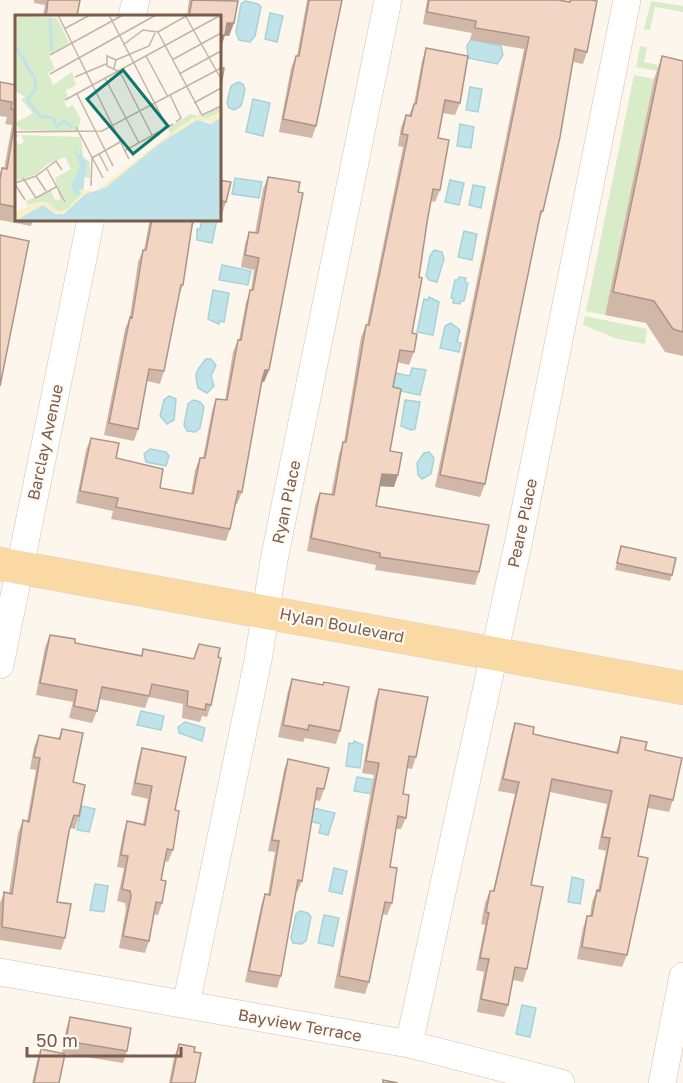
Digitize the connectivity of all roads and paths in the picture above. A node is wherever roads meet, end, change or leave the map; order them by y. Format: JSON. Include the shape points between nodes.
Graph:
{"nodes":[{"id":1,"x":136,"y":0,"type":"edge"},
{"id":2,"x":388,"y":0,"type":"edge"},
{"id":3,"x":627,"y":0,"type":"edge"},
{"id":4,"x":132,"y":15,"type":"edge"},
{"id":5,"x":91,"y":220,"type":"edge"},
{"id":6,"x":10,"y":565,"type":"edge"},
{"id":7,"x":266,"y":611,"type":"junction"},
{"id":8,"x":493,"y":653,"type":"junction"},
{"id":9,"x":0,"y":665,"type":"edge"},
{"id":10,"x":683,"y":688,"type":"edge"},
{"id":11,"x":0,"y":972,"type":"edge"},
{"id":12,"x":683,"y":976,"type":"edge"},
{"id":13,"x":186,"y":1005,"type":"junction"},
{"id":14,"x":409,"y":1044,"type":"junction"},
{"id":15,"x":561,"y":1083,"type":"edge"},
{"id":16,"x":662,"y":1083,"type":"edge"}],
"edges":[{"from":1,"to":4,"type":"street"},
{"from":2,"to":7,"type":"street","name":"Ryan Place"},
{"from":3,"to":8,"type":"street","name":"Peare Place"},
{"from":5,"to":6,"type":"street","name":"Barclay Avenue"},
{"from":6,"to":7,"type":"main road","name":"Hylan Boulevard"},
{"from":6,"to":9,"type":"street","name":"Barclay Avenue"},
{"from":7,"to":8,"type":"main road","name":"Hylan Boulevard"},
{"from":7,"to":13,"type":"street","name":"Ryan Place"},
{"from":8,"to":10,"type":"main road","name":"Hylan Boulevard"},
{"from":8,"to":14,"type":"street","name":"Peare Place"},
{"from":11,"to":13,"type":"street","name":"Bayview Terrace"},
{"from":12,"to":16,"type":"street"},
{"from":13,"to":14,"type":"street","name":"Bayview Terrace"},
{"from":14,"to":15,"type":"street","name":"Bayview Terrace"}]}
